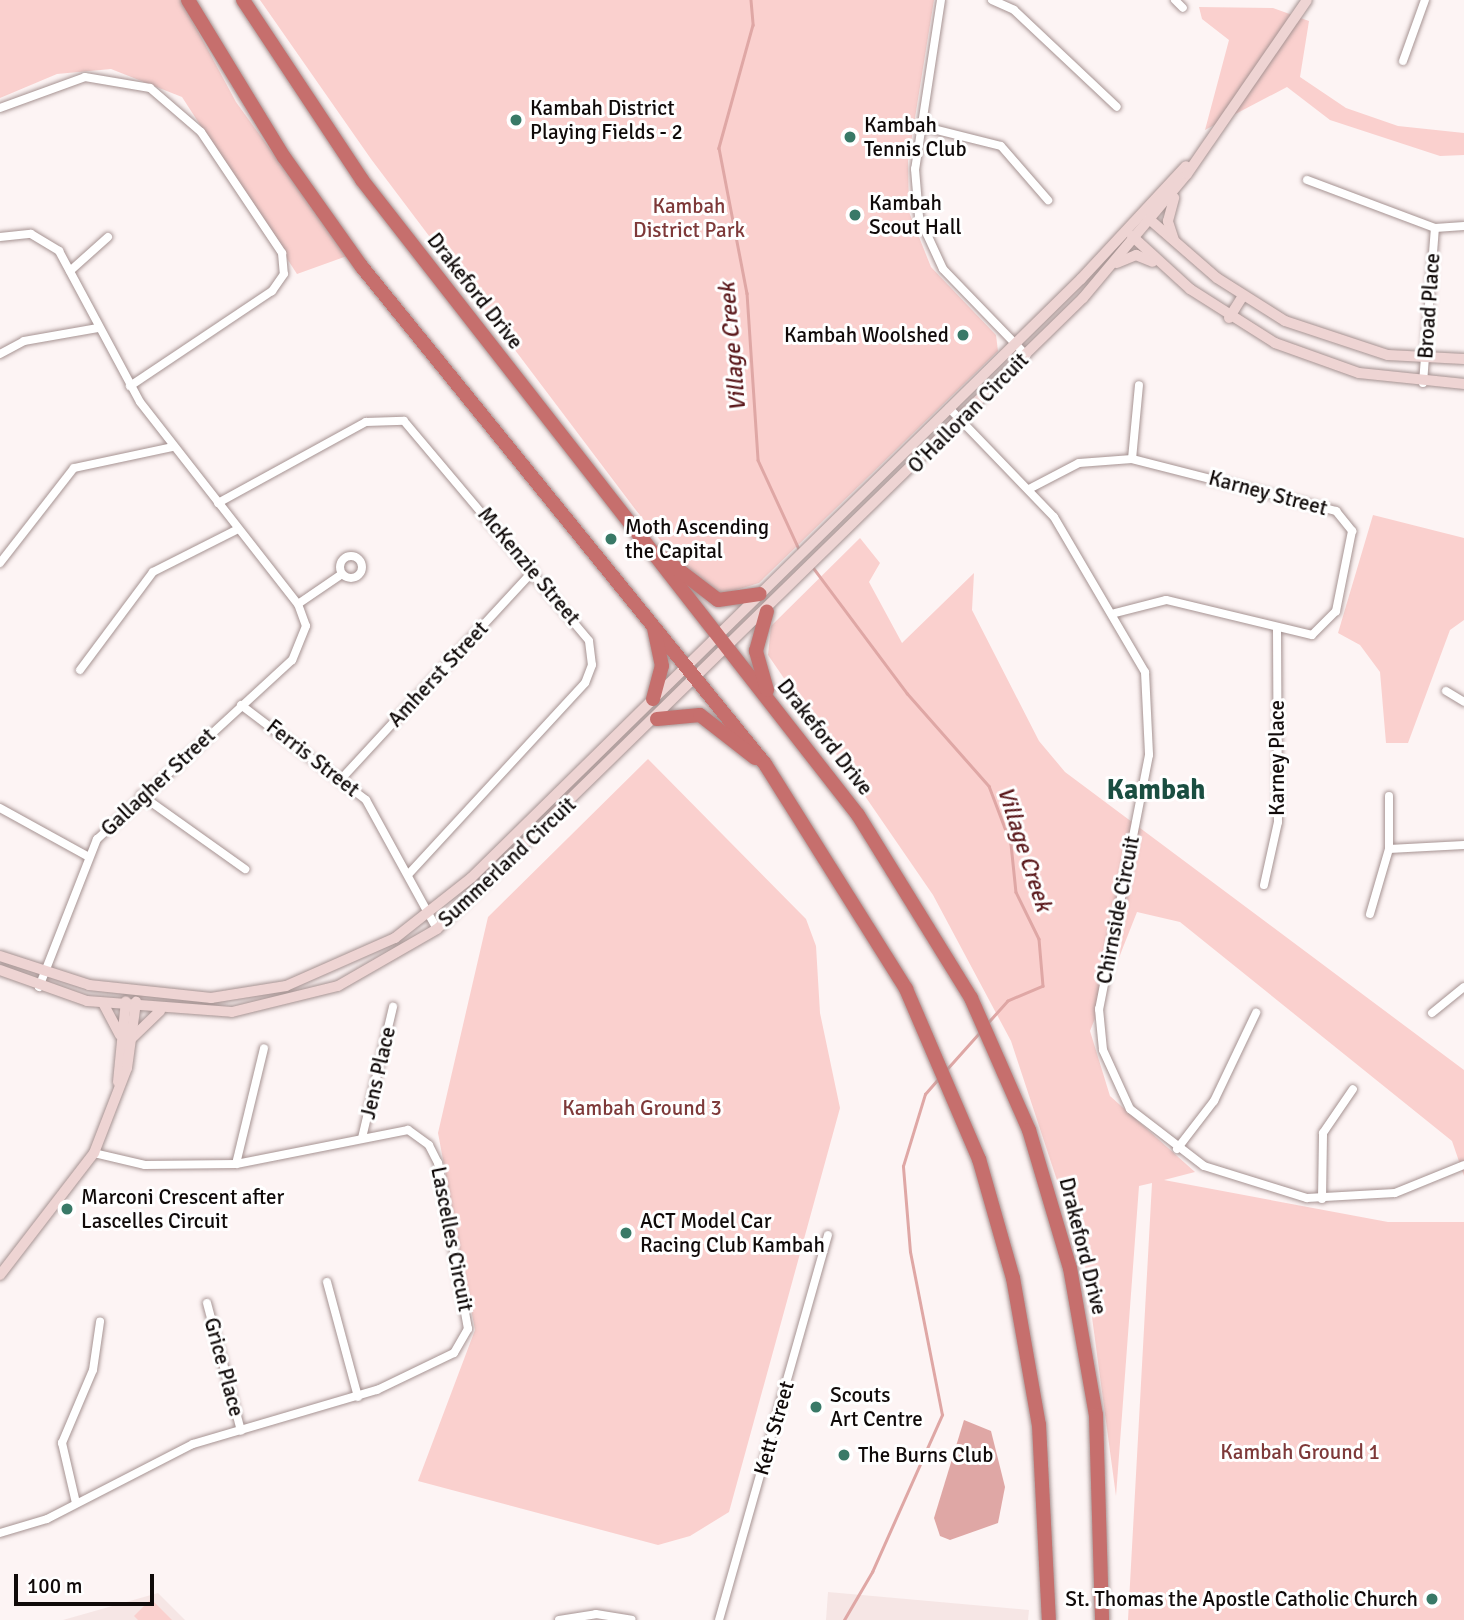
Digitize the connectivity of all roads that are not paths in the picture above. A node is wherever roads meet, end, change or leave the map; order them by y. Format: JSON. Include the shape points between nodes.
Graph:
{"nodes":[{"id":1,"x":188,"y":0,"type":"edge"},
{"id":2,"x":243,"y":0,"type":"edge"},
{"id":3,"x":942,"y":0,"type":"edge"},
{"id":4,"x":992,"y":0,"type":"edge"},
{"id":5,"x":1175,"y":0,"type":"edge"},
{"id":6,"x":1307,"y":0,"type":"edge"},
{"id":7,"x":1425,"y":0,"type":"edge"},
{"id":8,"x":1183,"y":8,"type":"dead end"},
{"id":9,"x":1403,"y":61,"type":"dead end"},
{"id":10,"x":1117,"y":107,"type":"dead end"},
{"id":11,"x":0,"y":108,"type":"edge"},
{"id":12,"x":921,"y":126,"type":"junction"},
{"id":13,"x":1189,"y":169,"type":"junction"},
{"id":14,"x":1307,"y":180,"type":"dead end"},
{"id":15,"x":1048,"y":200,"type":"dead end"},
{"id":16,"x":1147,"y":218,"type":"junction"},
{"id":17,"x":1464,"y":226,"type":"edge"},
{"id":18,"x":1434,"y":228,"type":"junction"},
{"id":19,"x":1131,"y":236,"type":"junction"},
{"id":20,"x":0,"y":237,"type":"edge"},
{"id":21,"x":108,"y":237,"type":"dead end"},
{"id":22,"x":1174,"y":240,"type":"junction"},
{"id":23,"x":1109,"y":269,"type":"junction"},
{"id":24,"x":70,"y":271,"type":"junction"},
{"id":25,"x":1172,"y":273,"type":"junction"},
{"id":26,"x":1242,"y":297,"type":"junction"},
{"id":27,"x":1229,"y":318,"type":"junction"},
{"id":28,"x":99,"y":328,"type":"junction"},
{"id":29,"x":1015,"y":343,"type":"junction"},
{"id":30,"x":0,"y":354,"type":"edge"},
{"id":31,"x":1026,"y":355,"type":"junction"},
{"id":32,"x":1425,"y":358,"type":"junction"},
{"id":33,"x":1464,"y":359,"type":"edge"},
{"id":34,"x":1423,"y":383,"type":"junction"},
{"id":35,"x":1464,"y":384,"type":"edge"},
{"id":36,"x":1139,"y":385,"type":"dead end"},
{"id":37,"x":130,"y":386,"type":"junction"},
{"id":38,"x":949,"y":408,"type":"junction"},
{"id":39,"x":961,"y":420,"type":"junction"},
{"id":40,"x":173,"y":447,"type":"junction"},
{"id":41,"x":1132,"y":459,"type":"junction"},
{"id":42,"x":1029,"y":489,"type":"junction"},
{"id":43,"x":218,"y":503,"type":"junction"},
{"id":44,"x":239,"y":529,"type":"junction"},
{"id":45,"x":654,"y":551,"type":"junction"},
{"id":46,"x":0,"y":563,"type":"edge"},
{"id":47,"x":533,"y":571,"type":"junction"},
{"id":48,"x":342,"y":574,"type":"dead end"},
{"id":49,"x":760,"y":594,"type":"junction"},
{"id":50,"x":298,"y":604,"type":"junction"},
{"id":51,"x":767,"y":611,"type":"junction"},
{"id":52,"x":1115,"y":613,"type":"junction"},
{"id":53,"x":652,"y":621,"type":"junction"},
{"id":54,"x":1277,"y":629,"type":"junction"},
{"id":55,"x":718,"y":636,"type":"junction"},
{"id":56,"x":729,"y":649,"type":"junction"},
{"id":57,"x":687,"y":666,"type":"junction"},
{"id":58,"x":80,"y":670,"type":"dead end"},
{"id":59,"x":698,"y":679,"type":"junction"},
{"id":60,"x":1446,"y":691,"type":"dead end"},
{"id":61,"x":653,"y":699,"type":"junction"},
{"id":62,"x":771,"y":701,"type":"junction"},
{"id":63,"x":1464,"y":702,"type":"edge"},
{"id":64,"x":241,"y":705,"type":"junction"},
{"id":65,"x":657,"y":719,"type":"junction"},
{"id":66,"x":765,"y":764,"type":"junction"},
{"id":67,"x":342,"y":777,"type":"junction"},
{"id":68,"x":141,"y":795,"type":"junction"},
{"id":69,"x":1389,"y":796,"type":"dead end"},
{"id":70,"x":0,"y":808,"type":"edge"},
{"id":71,"x":1464,"y":845,"type":"edge"},
{"id":72,"x":1389,"y":849,"type":"junction"},
{"id":73,"x":86,"y":856,"type":"junction"},
{"id":74,"x":245,"y":869,"type":"dead end"},
{"id":75,"x":408,"y":874,"type":"junction"},
{"id":76,"x":1264,"y":885,"type":"dead end"},
{"id":77,"x":429,"y":914,"type":"junction"},
{"id":78,"x":1370,"y":915,"type":"dead end"},
{"id":79,"x":437,"y":929,"type":"junction"},
{"id":80,"x":0,"y":956,"type":"edge"},
{"id":81,"x":0,"y":971,"type":"edge"},
{"id":82,"x":44,"y":973,"type":"junction"},
{"id":83,"x":39,"y":987,"type":"junction"},
{"id":84,"x":1464,"y":987,"type":"edge"},
{"id":85,"x":132,"y":992,"type":"junction"},
{"id":86,"x":103,"y":1003,"type":"junction"},
{"id":87,"x":130,"y":1007,"type":"junction"},
{"id":88,"x":393,"y":1007,"type":"dead end"},
{"id":89,"x":160,"y":1012,"type":"junction"},
{"id":90,"x":1256,"y":1013,"type":"dead end"},
{"id":91,"x":1432,"y":1013,"type":"dead end"},
{"id":92,"x":126,"y":1039,"type":"junction"},
{"id":93,"x":264,"y":1048,"type":"dead end"},
{"id":94,"x":1353,"y":1089,"type":"dead end"},
{"id":95,"x":362,"y":1138,"type":"junction"},
{"id":96,"x":1177,"y":1149,"type":"junction"},
{"id":97,"x":94,"y":1153,"type":"junction"},
{"id":98,"x":236,"y":1164,"type":"junction"},
{"id":99,"x":1464,"y":1165,"type":"edge"},
{"id":100,"x":1322,"y":1199,"type":"junction"},
{"id":101,"x":828,"y":1235,"type":"dead end"},
{"id":102,"x":0,"y":1275,"type":"edge"},
{"id":103,"x":327,"y":1282,"type":"dead end"},
{"id":104,"x":207,"y":1303,"type":"dead end"},
{"id":105,"x":100,"y":1322,"type":"dead end"},
{"id":106,"x":358,"y":1397,"type":"junction"},
{"id":107,"x":241,"y":1431,"type":"junction"},
{"id":108,"x":76,"y":1503,"type":"junction"},
{"id":109,"x":0,"y":1534,"type":"edge"},
{"id":110,"x":559,"y":1620,"type":"edge"},
{"id":111,"x":632,"y":1620,"type":"edge"},
{"id":112,"x":719,"y":1620,"type":"edge"},
{"id":113,"x":1049,"y":1620,"type":"edge"},
{"id":114,"x":1102,"y":1620,"type":"edge"}],
"edges":[{"from":1,"to":53,"type":"highway","via":[[277,146],[362,267]]},
{"from":2,"to":45,"type":"highway","name":"Drakeford Drive","via":[[362,180]]},
{"from":3,"to":12,"type":"street"},
{"from":4,"to":10,"type":"street","via":[[1014,10]]},
{"from":5,"to":8,"type":"street"},
{"from":6,"to":13,"type":"street","name":"O'Halloran Circuit"},
{"from":7,"to":9,"type":"street"},
{"from":11,"to":37,"type":"street","via":[[85,77],[150,88],[201,132],[282,253],[284,274],[272,291]]},
{"from":12,"to":15,"type":"street","via":[[1001,146]]},
{"from":12,"to":29,"type":"street","via":[[916,194],[926,240],[943,269]]},
{"from":13,"to":16,"type":"street","name":"O'Halloran Circuit"},
{"from":13,"to":22,"type":"street","via":[[1168,212]]},
{"from":14,"to":18,"type":"street","name":"Broad Place"},
{"from":16,"to":19,"type":"street","name":"O'Halloran Circuit"},
{"from":16,"to":22,"type":"street"},
{"from":17,"to":18,"type":"street","name":"Broad Place"},
{"from":18,"to":32,"type":"street","name":"Broad Place"},
{"from":19,"to":23,"type":"street","name":"O'Halloran Circuit"},
{"from":19,"to":25,"type":"street"},
{"from":19,"to":29,"type":"street","name":"O'Halloran Circuit"},
{"from":20,"to":24,"type":"street","via":[[43,238]]},
{"from":21,"to":24,"type":"street"},
{"from":22,"to":26,"type":"street"},
{"from":23,"to":25,"type":"street","via":[[1143,256]]},
{"from":23,"to":31,"type":"street","name":"O'Halloran Circuit"},
{"from":24,"to":28,"type":"street"},
{"from":25,"to":27,"type":"street"},
{"from":26,"to":27,"type":"street"},
{"from":26,"to":32,"type":"street","via":[[1330,339]]},
{"from":27,"to":34,"type":"street","via":[[1322,363]]},
{"from":28,"to":30,"type":"street","via":[[23,341]]},
{"from":28,"to":37,"type":"street"},
{"from":29,"to":31,"type":"street"},
{"from":29,"to":38,"type":"street","name":"O'Halloran Circuit"},
{"from":31,"to":39,"type":"street","name":"O'Halloran Circuit"},
{"from":32,"to":33,"type":"street"},
{"from":32,"to":34,"type":"street","name":"Broad Place"},
{"from":34,"to":35,"type":"street"},
{"from":36,"to":41,"type":"street"},
{"from":37,"to":40,"type":"street"},
{"from":38,"to":39,"type":"street","name":"Chirnside Circuit"},
{"from":38,"to":49,"type":"street","name":"O'Halloran Circuit"},
{"from":39,"to":42,"type":"street","name":"Chirnside Circuit"},
{"from":39,"to":51,"type":"street","name":"O'Halloran Circuit"},
{"from":40,"to":43,"type":"street"},
{"from":40,"to":46,"type":"street","via":[[74,468]]},
{"from":41,"to":42,"type":"street","name":"Karney Street","via":[[1079,463]]},
{"from":41,"to":54,"type":"street","name":"Karney Street","via":[[1336,511],[1348,521],[1353,549],[1331,622],[1307,636]]},
{"from":42,"to":52,"type":"street","name":"Chirnside Circuit","via":[[1071,541]]},
{"from":43,"to":44,"type":"street"},
{"from":43,"to":47,"type":"street","name":"McKenzie Street","via":[[366,422],[392,418],[415,428]]},
{"from":44,"to":50,"type":"street"},
{"from":44,"to":58,"type":"street","via":[[153,572]]},
{"from":45,"to":49,"type":"highway","via":[[711,597],[731,601]]},
{"from":45,"to":55,"type":"highway","name":"Drakeford Drive"},
{"from":47,"to":67,"type":"street","name":"Amherst Street"},
{"from":47,"to":75,"type":"street","name":"McKenzie Street","via":[[589,641],[590,671]]},
{"from":48,"to":50,"type":"street"},
{"from":49,"to":55,"type":"street","name":"O'Halloran Circuit"},
{"from":50,"to":64,"type":"street","name":"Gallagher Street","via":[[306,626],[299,650]]},
{"from":51,"to":56,"type":"street","name":"O'Halloran Circuit"},
{"from":51,"to":62,"type":"highway","via":[[756,651]]},
{"from":52,"to":54,"type":"street","name":"Karney Street","via":[[1167,600]]},
{"from":52,"to":96,"type":"street","name":"Chirnside Circuit","via":[[1145,672],[1152,731],[1102,985],[1100,1034],[1130,1109]]},
{"from":53,"to":57,"type":"highway"},
{"from":53,"to":61,"type":"highway","via":[[662,666]]},
{"from":54,"to":76,"type":"street","name":"Karney Place","via":[[1278,822]]},
{"from":55,"to":56,"type":"highway","name":"Drakeford Drive"},
{"from":55,"to":57,"type":"street","name":"Summerland Circuit"},
{"from":56,"to":59,"type":"street","name":"Summerland Circuit"},
{"from":56,"to":62,"type":"highway","name":"Drakeford Drive"},
{"from":57,"to":59,"type":"highway"},
{"from":57,"to":61,"type":"street","name":"Summerland Circuit"},
{"from":59,"to":65,"type":"street","name":"Summerland Circuit"},
{"from":59,"to":66,"type":"highway"},
{"from":60,"to":63,"type":"street"},
{"from":61,"to":77,"type":"street","name":"Summerland Circuit"},
{"from":62,"to":114,"type":"highway","name":"Drakeford Drive","via":[[888,859],[971,998],[1029,1130],[1070,1268],[1096,1415]]},
{"from":64,"to":67,"type":"street","name":"Ferris Street"},
{"from":64,"to":68,"type":"street","name":"Gallagher Street"},
{"from":65,"to":66,"type":"highway","via":[[689,713],[708,718]]},
{"from":65,"to":79,"type":"street","name":"Summerland Circuit"},
{"from":66,"to":113,"type":"highway","via":[[869,924],[937,1053],[997,1216],[1029,1359],[1049,1569]]},
{"from":67,"to":75,"type":"street","name":"Ferris Street","via":[[373,809]]},
{"from":68,"to":73,"type":"street","name":"Gallagher Street"},
{"from":68,"to":74,"type":"street"},
{"from":69,"to":72,"type":"street"},
{"from":70,"to":73,"type":"street"},
{"from":71,"to":72,"type":"street"},
{"from":72,"to":78,"type":"street"},
{"from":73,"to":82,"type":"street","name":"Gallagher Street"},
{"from":75,"to":77,"type":"street","name":"Ferris Street"},
{"from":77,"to":79,"type":"street","name":"Ferris Street"},
{"from":77,"to":85,"type":"street","name":"Summerland Circuit","via":[[360,958],[286,986],[211,998]]},
{"from":79,"to":89,"type":"street","name":"Summerland Circuit","via":[[374,969],[303,998],[232,1012]]},
{"from":80,"to":82,"type":"street","name":"Summerland Circuit"},
{"from":81,"to":83,"type":"street","name":"Summerland Circuit"},
{"from":82,"to":83,"type":"street","name":"Gallagher Street"},
{"from":82,"to":85,"type":"street","name":"Summerland Circuit"},
{"from":83,"to":86,"type":"street","name":"Summerland Circuit"},
{"from":84,"to":91,"type":"street"},
{"from":85,"to":87,"type":"street"},
{"from":86,"to":87,"type":"street","name":"Summerland Circuit"},
{"from":86,"to":92,"type":"street"},
{"from":87,"to":89,"type":"street","name":"Summerland Circuit"},
{"from":87,"to":92,"type":"street"},
{"from":88,"to":95,"type":"street","name":"Jens Place"},
{"from":89,"to":92,"type":"street"},
{"from":90,"to":96,"type":"street","via":[[1214,1101]]},
{"from":92,"to":97,"type":"street","via":[[118,1088]]},
{"from":93,"to":98,"type":"street"},
{"from":94,"to":100,"type":"street","via":[[1323,1133]]},
{"from":95,"to":98,"type":"street","name":"Lascelles Circuit"},
{"from":95,"to":106,"type":"street","name":"Lascelles Circuit","via":[[402,1129],[433,1150],[469,1317],[454,1353]]},
{"from":96,"to":100,"type":"street","name":"Chirnside Circuit","via":[[1254,1186]]},
{"from":97,"to":98,"type":"street","name":"Lascelles Circuit","via":[[145,1166]]},
{"from":97,"to":102,"type":"street"},
{"from":99,"to":100,"type":"street","name":"Chirnside Circuit","via":[[1395,1194]]},
{"from":101,"to":112,"type":"street","name":"Kett Street"},
{"from":103,"to":106,"type":"street"},
{"from":104,"to":107,"type":"street","name":"Grice Place"},
{"from":105,"to":108,"type":"street","via":[[93,1370],[62,1443]]},
{"from":106,"to":107,"type":"street","name":"Lascelles Circuit"},
{"from":107,"to":108,"type":"street","name":"Lascelles Circuit","via":[[171,1453]]},
{"from":108,"to":109,"type":"street","name":"Lascelles Circuit"},
{"from":110,"to":111,"type":"street","via":[[596,1614]]}]}
